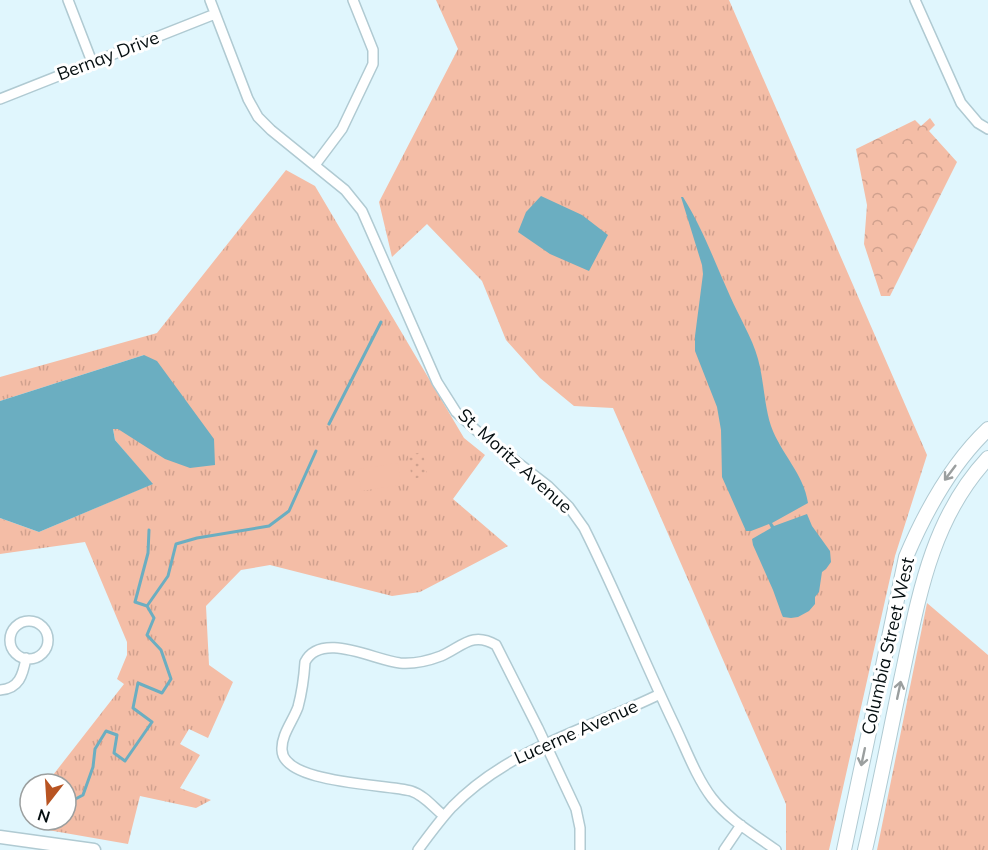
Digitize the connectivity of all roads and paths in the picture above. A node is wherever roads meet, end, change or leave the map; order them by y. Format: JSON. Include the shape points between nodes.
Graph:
{"nodes":[{"id":1,"x":68,"y":0,"type":"edge"},
{"id":2,"x":210,"y":0,"type":"edge"},
{"id":3,"x":353,"y":0,"type":"edge"},
{"id":4,"x":915,"y":0,"type":"edge"},
{"id":5,"x":215,"y":14,"type":"junction"},
{"id":6,"x":92,"y":62,"type":"junction"},
{"id":7,"x":0,"y":99,"type":"edge"},
{"id":8,"x":988,"y":129,"type":"edge"},
{"id":9,"x":315,"y":165,"type":"junction"},
{"id":10,"x":988,"y":429,"type":"edge"},
{"id":11,"x":988,"y":458,"type":"edge"},
{"id":12,"x":26,"y":658,"type":"junction"},
{"id":13,"x":0,"y":690,"type":"edge"},
{"id":14,"x":660,"y":694,"type":"junction"},
{"id":15,"x":545,"y":743,"type":"junction"},
{"id":16,"x":444,"y":816,"type":"junction"},
{"id":17,"x":741,"y":825,"type":"junction"},
{"id":18,"x":0,"y":837,"type":"edge"},
{"id":19,"x":94,"y":850,"type":"edge"},
{"id":20,"x":418,"y":850,"type":"edge"},
{"id":21,"x":580,"y":850,"type":"edge"},
{"id":22,"x":724,"y":850,"type":"edge"},
{"id":23,"x":776,"y":850,"type":"edge"},
{"id":24,"x":843,"y":850,"type":"edge"},
{"id":25,"x":865,"y":850,"type":"edge"}],
"edges":[{"from":1,"to":6,"type":"street"},
{"from":2,"to":5,"type":"street","name":"St. Moritz Avenue"},
{"from":3,"to":9,"type":"street","via":[[373,50],[373,64],[342,129]]},
{"from":4,"to":8,"type":"street","via":[[961,103]]},
{"from":5,"to":6,"type":"street","name":"Bernay Drive"},
{"from":5,"to":9,"type":"street","name":"St. Moritz Avenue","via":[[258,117]]},
{"from":6,"to":7,"type":"street","name":"Bernay Drive"},
{"from":9,"to":14,"type":"street","name":"St. Moritz Avenue","via":[[345,190],[362,211],[437,381],[456,412],[548,486],[584,528]]},
{"from":10,"to":24,"type":"main road","name":"Columbia Street West","one_way":true,"via":[[946,479],[906,556]]},
{"from":25,"to":11,"type":"main road","name":"Columbia Street West","one_way":true,"via":[[926,569],[946,519]]},
{"from":12,"to":12,"type":"street","via":[[43,653],[48,642],[42,626],[31,621],[14,628],[10,640],[15,652]]},
{"from":12,"to":13,"type":"street","via":[[23,675],[15,686]]},
{"from":14,"to":15,"type":"street","name":"Lucerne Avenue"},
{"from":14,"to":17,"type":"street","name":"St. Moritz Avenue","via":[[702,782],[724,811]]},
{"from":15,"to":16,"type":"street","name":"Lucerne Avenue","via":[[484,779]]},
{"from":15,"to":16,"type":"street","via":[[496,645],[486,639],[474,639],[418,663],[400,663],[332,646],[308,655],[298,706],[282,742],[286,761],[300,771],[411,792]]},
{"from":15,"to":21,"type":"street","via":[[576,809]]},
{"from":16,"to":20,"type":"street","name":"Lucerne Avenue"},
{"from":17,"to":22,"type":"street"},
{"from":17,"to":23,"type":"street","name":"St. Moritz Avenue"},
{"from":18,"to":19,"type":"street"}]}
